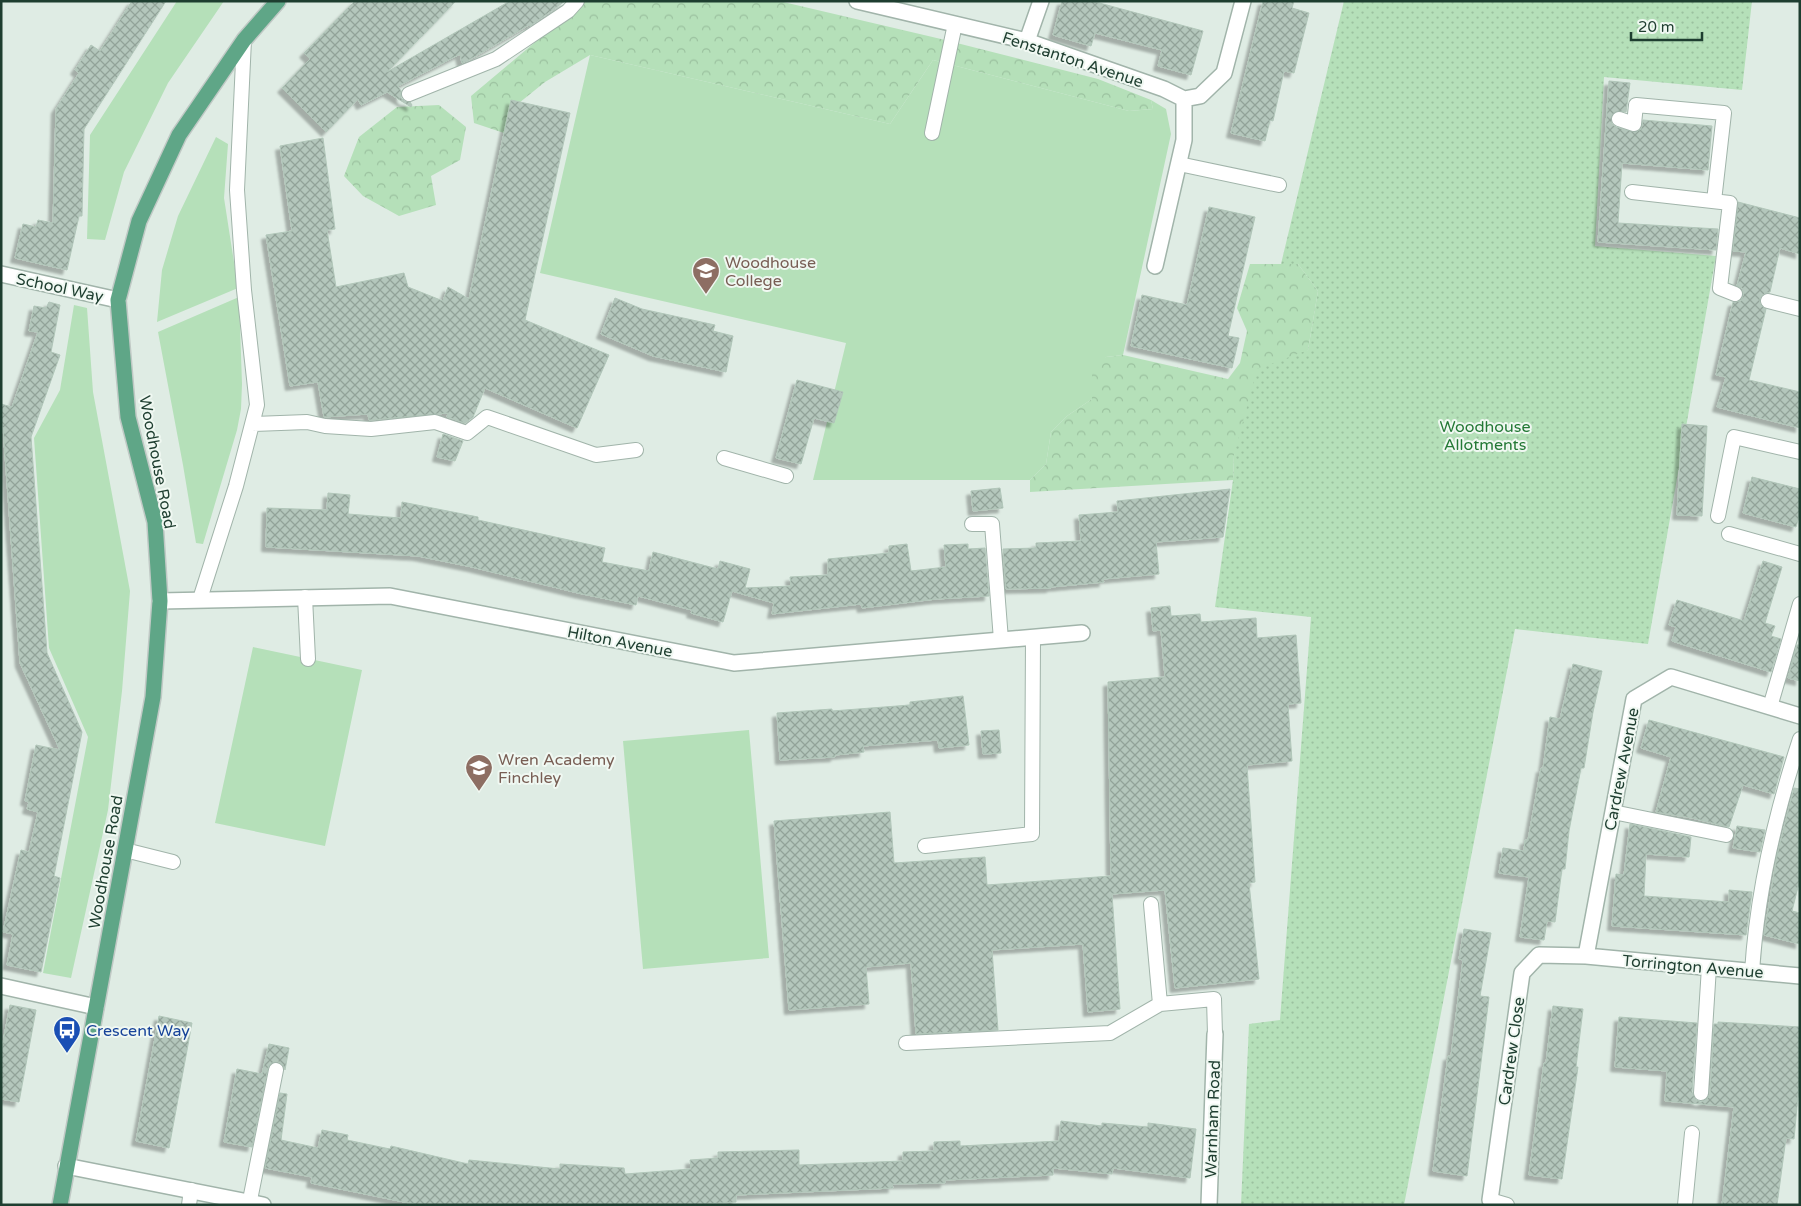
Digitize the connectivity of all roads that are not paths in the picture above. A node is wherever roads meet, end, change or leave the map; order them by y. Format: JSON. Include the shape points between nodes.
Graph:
{"nodes":[{"id":1,"x":278,"y":1,"type":"edge"},
{"id":2,"x":577,"y":1,"type":"edge"},
{"id":3,"x":857,"y":1,"type":"edge"},
{"id":4,"x":1041,"y":1,"type":"edge"},
{"id":5,"x":1242,"y":1,"type":"edge"},
{"id":6,"x":955,"y":24,"type":"junction"},
{"id":7,"x":244,"y":40,"type":"junction"},
{"id":8,"x":1027,"y":41,"type":"junction"},
{"id":9,"x":409,"y":94,"type":"dead end"},
{"id":10,"x":1184,"y":99,"type":"junction"},
{"id":11,"x":1619,"y":119,"type":"dead end"},
{"id":12,"x":932,"y":133,"type":"dead end"},
{"id":13,"x":1179,"y":164,"type":"junction"},
{"id":14,"x":1279,"y":185,"type":"dead end"},
{"id":15,"x":1632,"y":192,"type":"dead end"},
{"id":16,"x":1714,"y":201,"type":"junction"},
{"id":17,"x":1155,"y":266,"type":"dead end"},
{"id":18,"x":1,"y":274,"type":"edge"},
{"id":19,"x":1735,"y":294,"type":"dead end"},
{"id":20,"x":118,"y":300,"type":"junction"},
{"id":21,"x":1768,"y":301,"type":"dead end"},
{"id":22,"x":1800,"y":310,"type":"edge"},
{"id":23,"x":252,"y":424,"type":"junction"},
{"id":24,"x":636,"y":450,"type":"dead end"},
{"id":25,"x":1800,"y":452,"type":"edge"},
{"id":26,"x":724,"y":458,"type":"dead end"},
{"id":27,"x":786,"y":476,"type":"dead end"},
{"id":28,"x":1718,"y":516,"type":"dead end"},
{"id":29,"x":972,"y":524,"type":"dead end"},
{"id":30,"x":1729,"y":534,"type":"dead end"},
{"id":31,"x":1800,"y":554,"type":"edge"},
{"id":32,"x":306,"y":597,"type":"junction"},
{"id":33,"x":200,"y":600,"type":"junction"},
{"id":34,"x":160,"y":601,"type":"junction"},
{"id":35,"x":1800,"y":604,"type":"edge"},
{"id":36,"x":1082,"y":633,"type":"dead end"},
{"id":37,"x":1033,"y":638,"type":"junction"},
{"id":38,"x":1001,"y":640,"type":"junction"},
{"id":39,"x":308,"y":659,"type":"dead end"},
{"id":40,"x":1770,"y":707,"type":"junction"},
{"id":41,"x":1800,"y":716,"type":"edge"},
{"id":42,"x":1800,"y":739,"type":"edge"},
{"id":43,"x":1613,"y":812,"type":"junction"},
{"id":44,"x":1726,"y":835,"type":"dead end"},
{"id":45,"x":925,"y":846,"type":"dead end"},
{"id":46,"x":125,"y":850,"type":"junction"},
{"id":47,"x":173,"y":862,"type":"dead end"},
{"id":48,"x":1150,"y":904,"type":"dead end"},
{"id":49,"x":1586,"y":956,"type":"junction"},
{"id":50,"x":1709,"y":967,"type":"junction"},
{"id":51,"x":1752,"y":972,"type":"junction"},
{"id":52,"x":1800,"y":976,"type":"edge"},
{"id":53,"x":1,"y":986,"type":"edge"},
{"id":54,"x":1160,"y":1004,"type":"junction"},
{"id":55,"x":96,"y":1007,"type":"junction"},
{"id":56,"x":1215,"y":1034,"type":"joint"},
{"id":57,"x":906,"y":1043,"type":"dead end"},
{"id":58,"x":276,"y":1070,"type":"dead end"},
{"id":59,"x":1701,"y":1093,"type":"dead end"},
{"id":60,"x":1692,"y":1134,"type":"dead end"},
{"id":61,"x":66,"y":1166,"type":"junction"},
{"id":62,"x":190,"y":1198,"type":"edge"},
{"id":63,"x":1490,"y":1200,"type":"joint"},
{"id":64,"x":254,"y":1204,"type":"edge"},
{"id":65,"x":60,"y":1205,"type":"edge"},
{"id":66,"x":1209,"y":1205,"type":"edge"},
{"id":67,"x":1507,"y":1205,"type":"edge"},
{"id":68,"x":1685,"y":1205,"type":"edge"}],
"edges":[{"from":1,"to":7,"type":"main road","name":"Woodhouse Road"},
{"from":2,"to":9,"type":"lane","via":[[568,12],[496,59]]},
{"from":3,"to":6,"type":"street","name":"Fenstanton Avenue"},
{"from":4,"to":8,"type":"street"},
{"from":5,"to":10,"type":"street","via":[[1224,73],[1200,96]]},
{"from":6,"to":8,"type":"street","name":"Fenstanton Avenue"},
{"from":6,"to":12,"type":"lane"},
{"from":7,"to":20,"type":"main road","name":"Woodhouse Road","via":[[179,135],[139,220]]},
{"from":7,"to":23,"type":"lane","via":[[237,190],[257,405]]},
{"from":8,"to":10,"type":"street","name":"Fenstanton Avenue"},
{"from":10,"to":13,"type":"street","via":[[1184,140]]},
{"from":11,"to":16,"type":"lane","via":[[1634,124],[1636,105],[1724,113]]},
{"from":13,"to":14,"type":"lane"},
{"from":13,"to":17,"type":"street"},
{"from":15,"to":16,"type":"lane"},
{"from":16,"to":19,"type":"lane","via":[[1730,203],[1720,288]]},
{"from":18,"to":20,"type":"street","name":"School Way"},
{"from":20,"to":34,"type":"main road","name":"Woodhouse Road","via":[[128,417],[155,522]]},
{"from":21,"to":22,"type":"lane"},
{"from":23,"to":24,"type":"lane","via":[[307,422],[371,429],[435,422],[467,433],[487,417],[596,455]]},
{"from":23,"to":33,"type":"lane"},
{"from":25,"to":28,"type":"lane","via":[[1734,437]]},
{"from":26,"to":27,"type":"lane"},
{"from":29,"to":38,"type":"lane","via":[[992,524]]},
{"from":30,"to":31,"type":"lane"},
{"from":32,"to":33,"type":"street","name":"Hilton Avenue"},
{"from":32,"to":38,"type":"street","name":"Hilton Avenue","via":[[390,596],[734,663]]},
{"from":32,"to":39,"type":"lane"},
{"from":33,"to":34,"type":"street","name":"Hilton Avenue"},
{"from":34,"to":46,"type":"main road","name":"Woodhouse Road","via":[[153,698]]},
{"from":35,"to":40,"type":"lane"},
{"from":36,"to":37,"type":"street","name":"Hilton Avenue"},
{"from":37,"to":38,"type":"street","name":"Hilton Avenue"},
{"from":37,"to":45,"type":"lane","via":[[1032,834]]},
{"from":40,"to":41,"type":"street","name":"Cardrew Avenue"},
{"from":40,"to":43,"type":"street","name":"Cardrew Avenue","via":[[1671,677],[1634,699]]},
{"from":42,"to":51,"type":"lane","via":[[1784,788],[1764,876]]},
{"from":43,"to":44,"type":"lane"},
{"from":43,"to":49,"type":"street","name":"Cardrew Avenue"},
{"from":46,"to":47,"type":"lane"},
{"from":46,"to":55,"type":"main road","name":"Woodhouse Road"},
{"from":48,"to":54,"type":"lane"},
{"from":49,"to":50,"type":"street","name":"Torrington Avenue"},
{"from":49,"to":63,"type":"street","name":"Cardrew Close","via":[[1539,955],[1522,973]]},
{"from":50,"to":51,"type":"street","name":"Torrington Avenue"},
{"from":50,"to":59,"type":"lane"},
{"from":51,"to":52,"type":"street","name":"Torrington Avenue"},
{"from":53,"to":55,"type":"street"},
{"from":54,"to":56,"type":"lane","via":[[1214,999]]},
{"from":54,"to":57,"type":"lane","via":[[1110,1033]]},
{"from":55,"to":61,"type":"main road","name":"Woodhouse Road"},
{"from":56,"to":66,"type":"street","name":"Warnham Road"},
{"from":58,"to":64,"type":"lane"},
{"from":60,"to":68,"type":"lane"},
{"from":61,"to":62,"type":"street"},
{"from":61,"to":65,"type":"main road","name":"Woodhouse Road"},
{"from":62,"to":64,"type":"street"},
{"from":63,"to":67,"type":"lane"}]}
